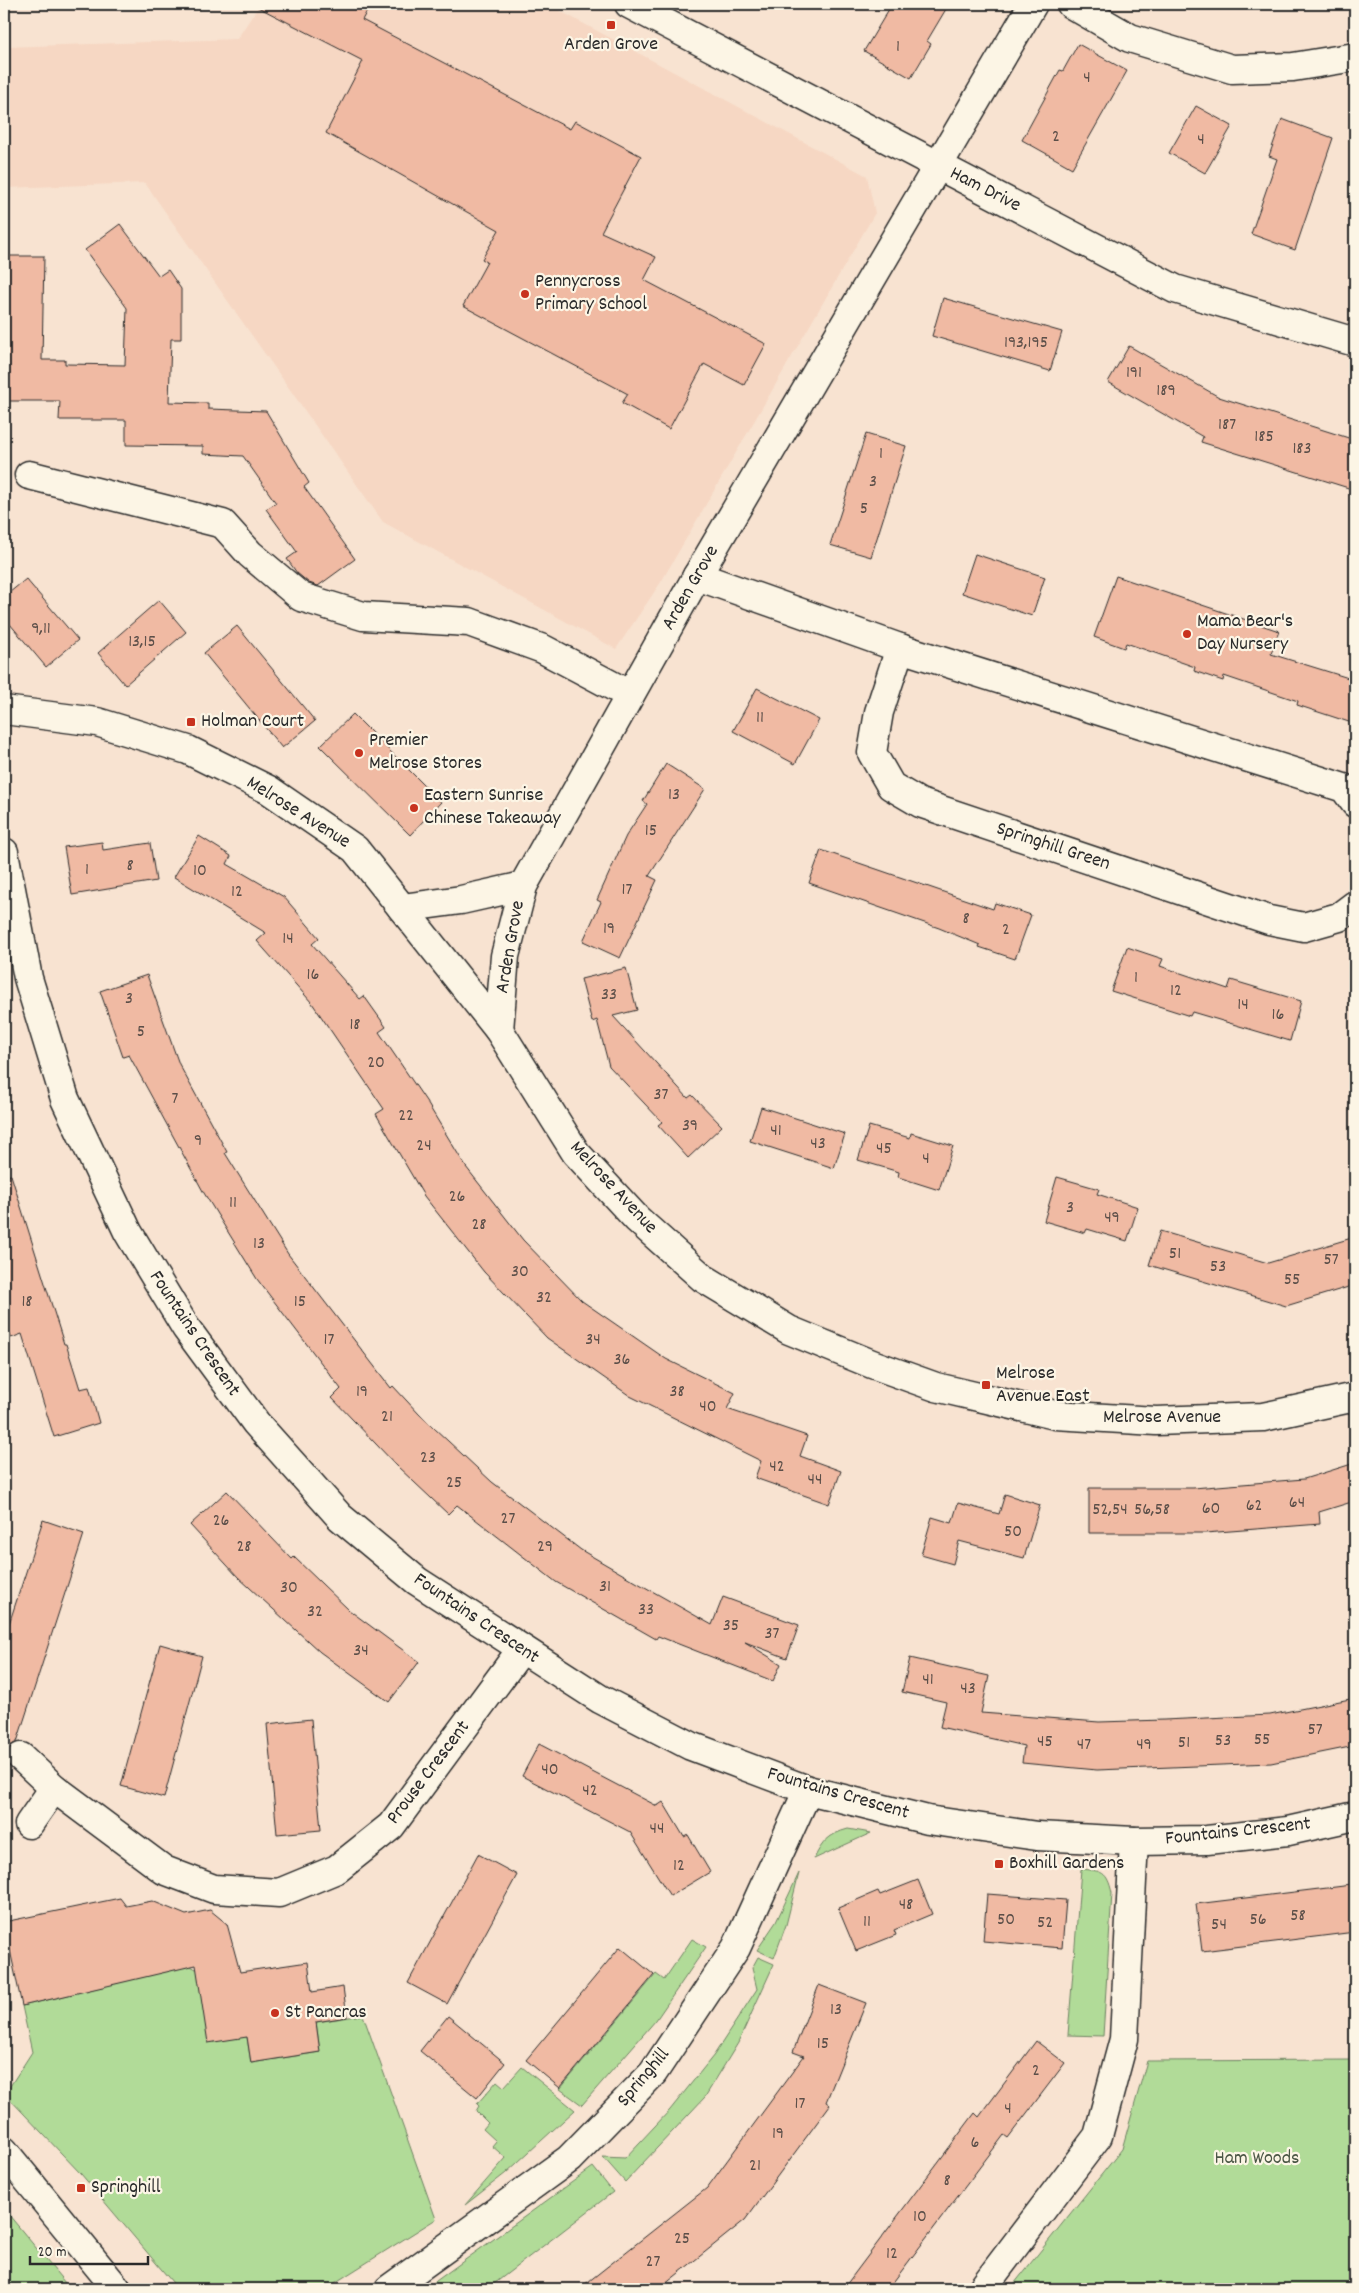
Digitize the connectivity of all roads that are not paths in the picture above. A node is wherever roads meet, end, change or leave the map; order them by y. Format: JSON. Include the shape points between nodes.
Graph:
{"nodes":[{"id":1,"x":629,"y":4,"type":"edge"},
{"id":2,"x":1033,"y":4,"type":"edge"},
{"id":3,"x":1071,"y":4,"type":"edge"},
{"id":4,"x":1355,"y":57,"type":"edge"},
{"id":5,"x":937,"y":165,"type":"junction"},
{"id":6,"x":1355,"y":342,"type":"edge"},
{"id":7,"x":28,"y":475,"type":"dead end"},
{"id":8,"x":697,"y":576,"type":"junction"},
{"id":9,"x":900,"y":648,"type":"junction"},
{"id":10,"x":630,"y":695,"type":"junction"},
{"id":11,"x":4,"y":710,"type":"edge"},
{"id":12,"x":1355,"y":803,"type":"edge"},
{"id":13,"x":4,"y":852,"type":"edge"},
{"id":14,"x":523,"y":886,"type":"junction"},
{"id":15,"x":1355,"y":905,"type":"edge"},
{"id":16,"x":402,"y":908,"type":"junction"},
{"id":17,"x":499,"y":1030,"type":"junction"},
{"id":18,"x":1355,"y":1397,"type":"edge"},
{"id":19,"x":521,"y":1650,"type":"junction"},
{"id":20,"x":21,"y":1757,"type":"dead end"},
{"id":21,"x":54,"y":1788,"type":"junction"},
{"id":22,"x":808,"y":1790,"type":"junction"},
{"id":23,"x":1355,"y":1816,"type":"edge"},
{"id":24,"x":29,"y":1824,"type":"dead end"},
{"id":25,"x":1134,"y":1841,"type":"junction"},
{"id":26,"x":4,"y":2151,"type":"edge"},
{"id":27,"x":117,"y":2289,"type":"edge"},
{"id":28,"x":389,"y":2289,"type":"edge"},
{"id":29,"x":982,"y":2289,"type":"edge"}],
"edges":[{"from":1,"to":5,"type":"street","name":"Ham Drive"},
{"from":2,"to":5,"type":"street","name":"Arden Grove"},
{"from":3,"to":4,"type":"street","via":[[1130,38],[1232,69],[1294,68]]},
{"from":5,"to":6,"type":"street","name":"Ham Drive","via":[[1175,288]]},
{"from":5,"to":8,"type":"street","name":"Arden Grove"},
{"from":7,"to":10,"type":"street","via":[[223,524],[250,554],[301,597],[363,616],[469,622],[543,649]]},
{"from":8,"to":9,"type":"street"},
{"from":8,"to":10,"type":"street","name":"Arden Grove"},
{"from":9,"to":12,"type":"street","via":[[1344,788]]},
{"from":9,"to":15,"type":"street","name":"Springhill Green","via":[[879,712],[872,753],[891,786],[920,803],[1269,920],[1304,927],[1339,918]]},
{"from":10,"to":14,"type":"street","name":"Arden Grove"},
{"from":11,"to":16,"type":"street","name":"Melrose Avenue","via":[[97,722],[188,750],[269,790],[355,849]]},
{"from":13,"to":19,"type":"street","name":"Fountains Crescent","via":[[28,978],[65,1100],[128,1232],[186,1328],[256,1423],[340,1517],[417,1581]]},
{"from":14,"to":16,"type":"street","via":[[461,900]]},
{"from":14,"to":17,"type":"street","name":"Arden Grove","via":[[505,956]]},
{"from":16,"to":17,"type":"street","name":"Melrose Avenue"},
{"from":17,"to":18,"type":"street","name":"Melrose Avenue","via":[[576,1153],[637,1219],[704,1278],[789,1330],[944,1389],[1055,1415],[1156,1421],[1263,1417]]},
{"from":19,"to":21,"type":"street","name":"Prouse Crescent","via":[[391,1826],[337,1869],[279,1892],[214,1889],[164,1870]]},
{"from":19,"to":22,"type":"street","name":"Fountains Crescent","via":[[600,1700],[691,1746]]},
{"from":20,"to":21,"type":"street","name":"Prouse Crescent"},
{"from":21,"to":24,"type":"street"},
{"from":22,"to":25,"type":"street","name":"Fountains Crescent","via":[[928,1820],[1037,1836]]},
{"from":22,"to":28,"type":"street","name":"Springhill","via":[[736,1948],[653,2072],[569,2159]]},
{"from":23,"to":25,"type":"street","name":"Fountains Crescent","via":[[1288,1831],[1207,1840]]},
{"from":25,"to":29,"type":"street","via":[[1124,2039],[1098,2136]]},
{"from":26,"to":27,"type":"street"}]}
